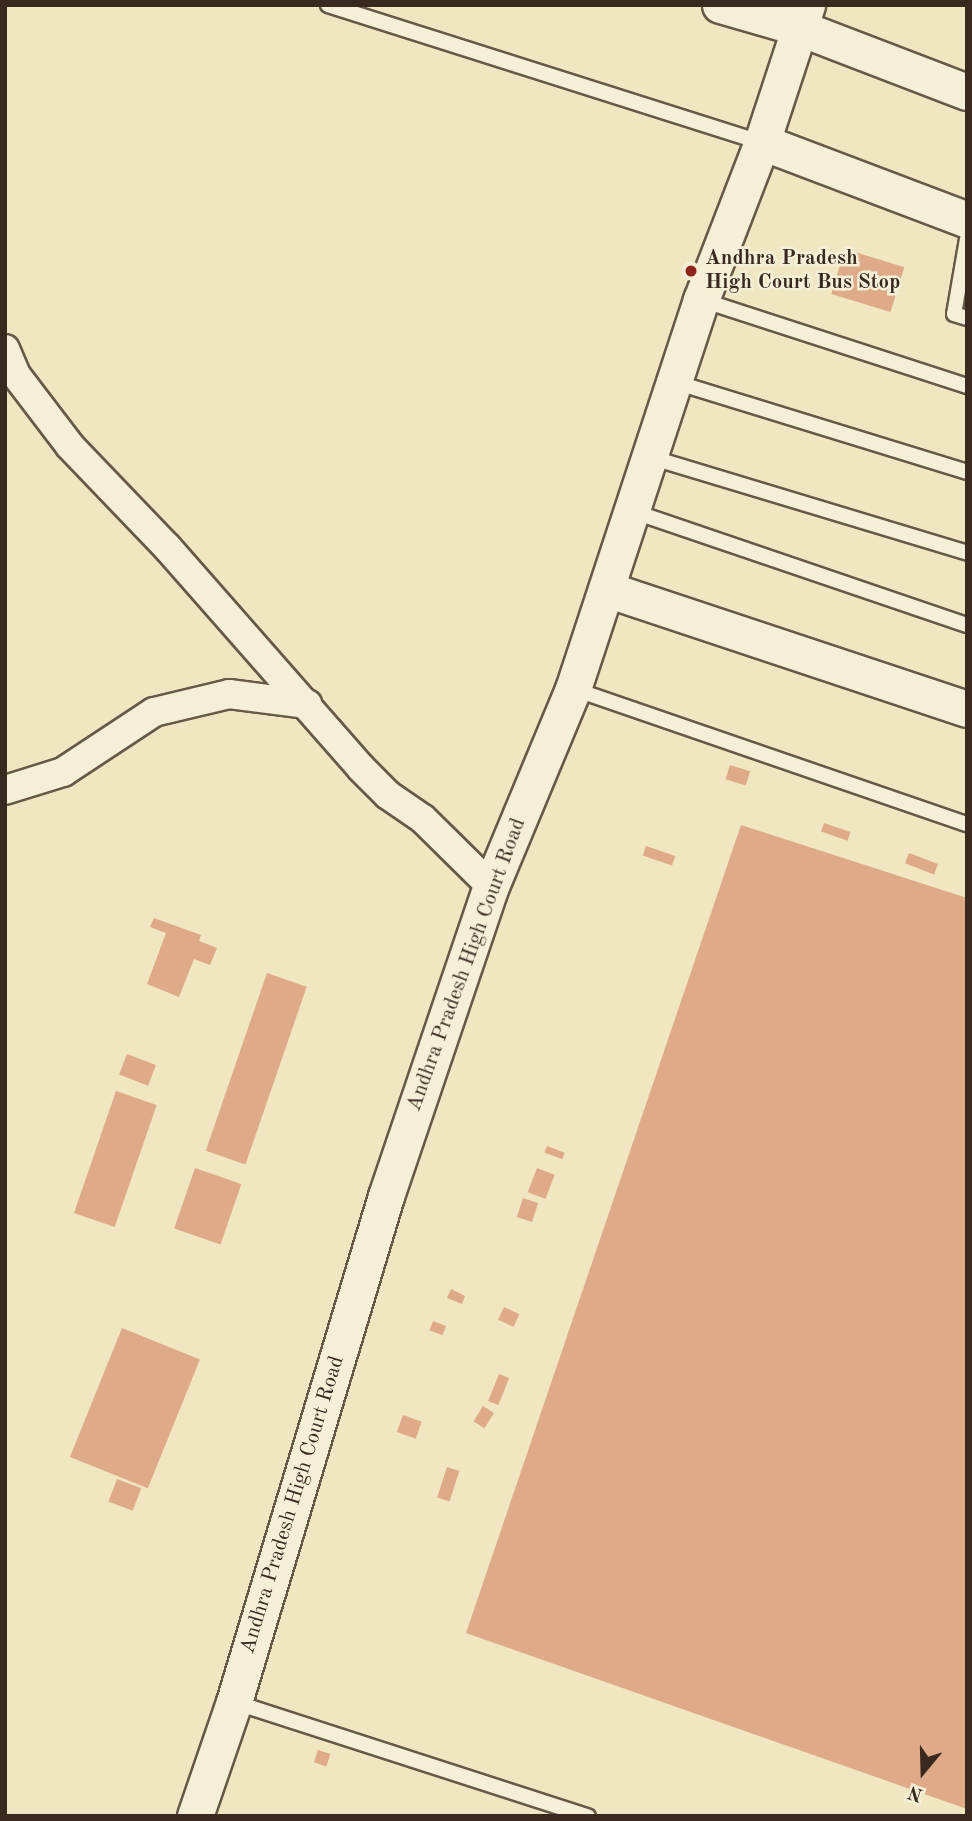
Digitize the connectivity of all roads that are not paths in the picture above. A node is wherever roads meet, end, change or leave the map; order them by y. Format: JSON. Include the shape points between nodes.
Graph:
{"nodes":[{"id":1,"x":328,"y":5,"type":"edge"},
{"id":2,"x":720,"y":5,"type":"edge"},
{"id":3,"x":804,"y":17,"type":"edge"},
{"id":4,"x":967,"y":92,"type":"edge"},
{"id":5,"x":762,"y":142,"type":"junction"},
{"id":6,"x":967,"y":220,"type":"edge"},
{"id":7,"x":967,"y":239,"type":"edge"},
{"id":8,"x":702,"y":300,"type":"junction"},
{"id":9,"x":967,"y":318,"type":"edge"},
{"id":10,"x":5,"y":349,"type":"edge"},
{"id":11,"x":675,"y":382,"type":"junction"},
{"id":12,"x":967,"y":386,"type":"edge"},
{"id":13,"x":650,"y":456,"type":"junction"},
{"id":14,"x":967,"y":472,"type":"edge"},
{"id":15,"x":632,"y":511,"type":"junction"},
{"id":16,"x":967,"y":553,"type":"edge"},
{"id":17,"x":606,"y":589,"type":"junction"},
{"id":18,"x":967,"y":625,"type":"edge"},
{"id":19,"x":573,"y":689,"type":"junction"},
{"id":20,"x":307,"y":704,"type":"junction"},
{"id":21,"x":967,"y":709,"type":"edge"},
{"id":22,"x":5,"y":790,"type":"edge"},
{"id":23,"x":967,"y":824,"type":"edge"},
{"id":24,"x":491,"y":886,"type":"junction"},
{"id":25,"x":234,"y":1702,"type":"junction"},
{"id":26,"x":559,"y":1812,"type":"edge"},
{"id":27,"x":195,"y":1816,"type":"edge"},
{"id":28,"x":588,"y":1816,"type":"edge"}],
"edges":[{"from":1,"to":5,"type":"lane"},
{"from":2,"to":3,"type":"street"},
{"from":3,"to":4,"type":"street"},
{"from":3,"to":5,"type":"street","name":"Andhra Pradesh High Court Road"},
{"from":5,"to":6,"type":"street"},
{"from":5,"to":8,"type":"street","name":"Andhra Pradesh High Court Road"},
{"from":7,"to":9,"type":"lane","via":[[954,314]]},
{"from":8,"to":11,"type":"street","name":"Andhra Pradesh High Court Road"},
{"from":8,"to":12,"type":"lane"},
{"from":10,"to":20,"type":"street","via":[[16,375],[70,446]]},
{"from":11,"to":13,"type":"street","name":"Andhra Pradesh High Court Road"},
{"from":11,"to":14,"type":"lane"},
{"from":13,"to":15,"type":"street","name":"Andhra Pradesh High Court Road"},
{"from":13,"to":16,"type":"lane"},
{"from":15,"to":17,"type":"street","name":"Andhra Pradesh High Court Road"},
{"from":15,"to":18,"type":"lane"},
{"from":17,"to":19,"type":"street","name":"Andhra Pradesh High Court Road"},
{"from":17,"to":21,"type":"street"},
{"from":19,"to":23,"type":"lane"},
{"from":19,"to":24,"type":"street","name":"Andhra Pradesh High Court Road"},
{"from":20,"to":22,"type":"street","via":[[229,694],[154,712],[63,772]]},
{"from":20,"to":24,"type":"street","via":[[388,795],[423,819]]},
{"from":24,"to":25,"type":"street","name":"Andhra Pradesh High Court Road","via":[[386,1196]]},
{"from":25,"to":26,"type":"lane"},
{"from":25,"to":27,"type":"street","name":"Andhra Pradesh High Court Road"},
{"from":26,"to":28,"type":"lane"}]}
